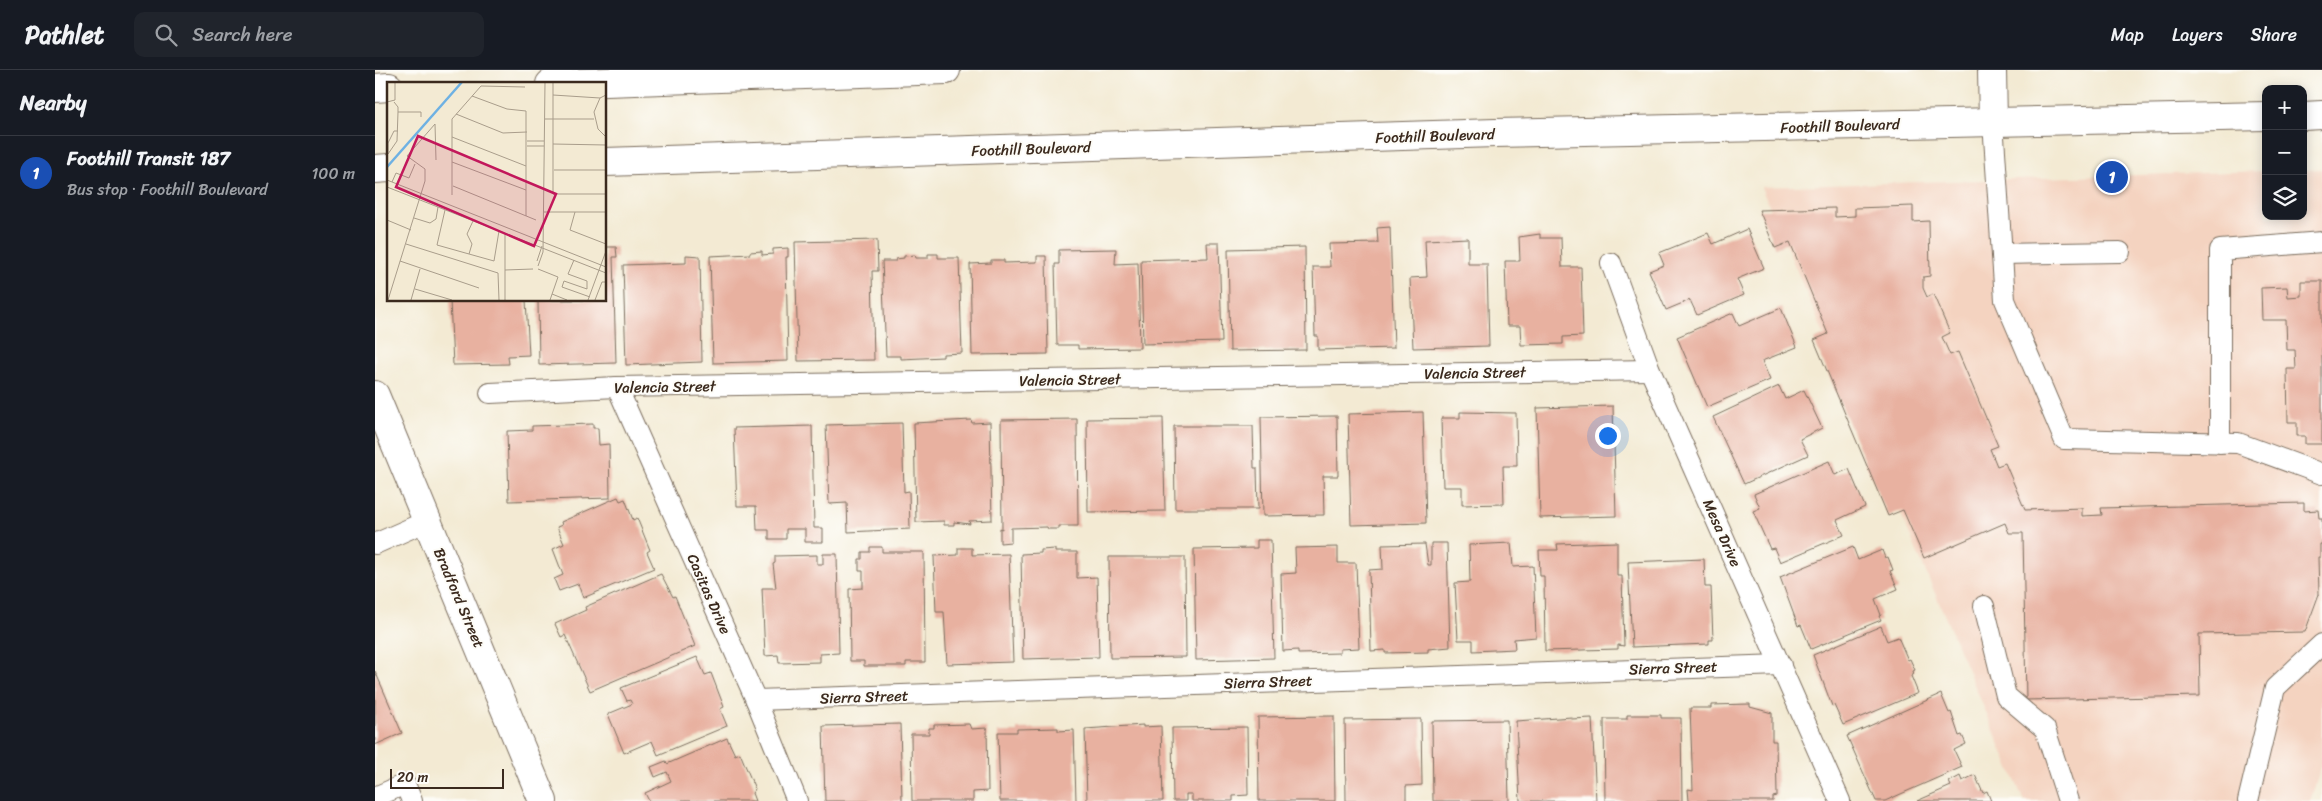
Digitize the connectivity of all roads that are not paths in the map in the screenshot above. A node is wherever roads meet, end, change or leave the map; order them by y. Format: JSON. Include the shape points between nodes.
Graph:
{"nodes":[{"id":1,"x":946,"y":70,"type":"edge"},
{"id":2,"x":1992,"y":70,"type":"edge"},
{"id":3,"x":864,"y":71,"type":"edge"},
{"id":4,"x":784,"y":73,"type":"edge"},
{"id":5,"x":593,"y":82,"type":"edge"},
{"id":6,"x":2322,"y":115,"type":"edge"},
{"id":7,"x":2262,"y":116,"type":"edge"},
{"id":8,"x":2307,"y":116,"type":"edge"},
{"id":9,"x":1993,"y":122,"type":"junction"},
{"id":10,"x":606,"y":162,"type":"edge"},
{"id":11,"x":2322,"y":242,"type":"edge"},
{"id":12,"x":2120,"y":252,"type":"dead end"},
{"id":13,"x":2002,"y":254,"type":"junction"},
{"id":14,"x":1611,"y":263,"type":"dead end"},
{"id":15,"x":1650,"y":370,"type":"junction"},
{"id":16,"x":617,"y":387,"type":"junction"},
{"id":17,"x":490,"y":393,"type":"dead end"},
{"id":18,"x":375,"y":395,"type":"edge"},
{"id":19,"x":2220,"y":443,"type":"junction"},
{"id":20,"x":2322,"y":474,"type":"edge"},
{"id":21,"x":427,"y":521,"type":"junction"},
{"id":22,"x":375,"y":544,"type":"edge"},
{"id":23,"x":1984,"y":606,"type":"dead end"},
{"id":24,"x":2322,"y":644,"type":"edge"},
{"id":25,"x":1781,"y":665,"type":"junction"},
{"id":26,"x":756,"y":700,"type":"junction"},
{"id":27,"x":375,"y":797,"type":"edge"},
{"id":28,"x":412,"y":801,"type":"edge"},
{"id":29,"x":543,"y":801,"type":"edge"},
{"id":30,"x":797,"y":801,"type":"edge"},
{"id":31,"x":1840,"y":801,"type":"edge"},
{"id":32,"x":2068,"y":801,"type":"edge"},
{"id":33,"x":2248,"y":801,"type":"edge"}],
"edges":[{"from":1,"to":3,"type":"main road"},
{"from":2,"to":9,"type":"main road"},
{"from":3,"to":4,"type":"main road"},
{"from":4,"to":5,"type":"main road"},
{"from":6,"to":8,"type":"main road"},
{"from":7,"to":9,"type":"main road","name":"Foothill Boulevard"},
{"from":9,"to":10,"type":"main road","name":"Foothill Boulevard","via":[[1495,133]]},
{"from":9,"to":13,"type":"lane"},
{"from":11,"to":19,"type":"lane","via":[[2220,250]]},
{"from":12,"to":13,"type":"lane"},
{"from":13,"to":19,"type":"lane","via":[[2005,300],[2064,439]]},
{"from":14,"to":15,"type":"lane","name":"Mesa Drive"},
{"from":15,"to":16,"type":"lane","name":"Valencia Street"},
{"from":15,"to":25,"type":"lane","name":"Mesa Drive"},
{"from":16,"to":17,"type":"lane","name":"Valencia Street"},
{"from":16,"to":26,"type":"lane","name":"Casitas Drive"},
{"from":18,"to":21,"type":"main road","name":"Bradford Street"},
{"from":19,"to":20,"type":"lane","via":[[2239,443]]},
{"from":21,"to":22,"type":"lane"},
{"from":21,"to":29,"type":"main road","name":"Bradford Street"},
{"from":23,"to":32,"type":"lane","via":[[2005,696],[2045,729]]},
{"from":24,"to":33,"type":"lane","via":[[2275,688]]},
{"from":25,"to":26,"type":"lane","name":"Sierra Street"},
{"from":25,"to":31,"type":"lane","name":"Mesa Drive"},
{"from":26,"to":30,"type":"lane","name":"Casitas Drive"},
{"from":27,"to":28,"type":"lane","via":[[405,784]]}]}
